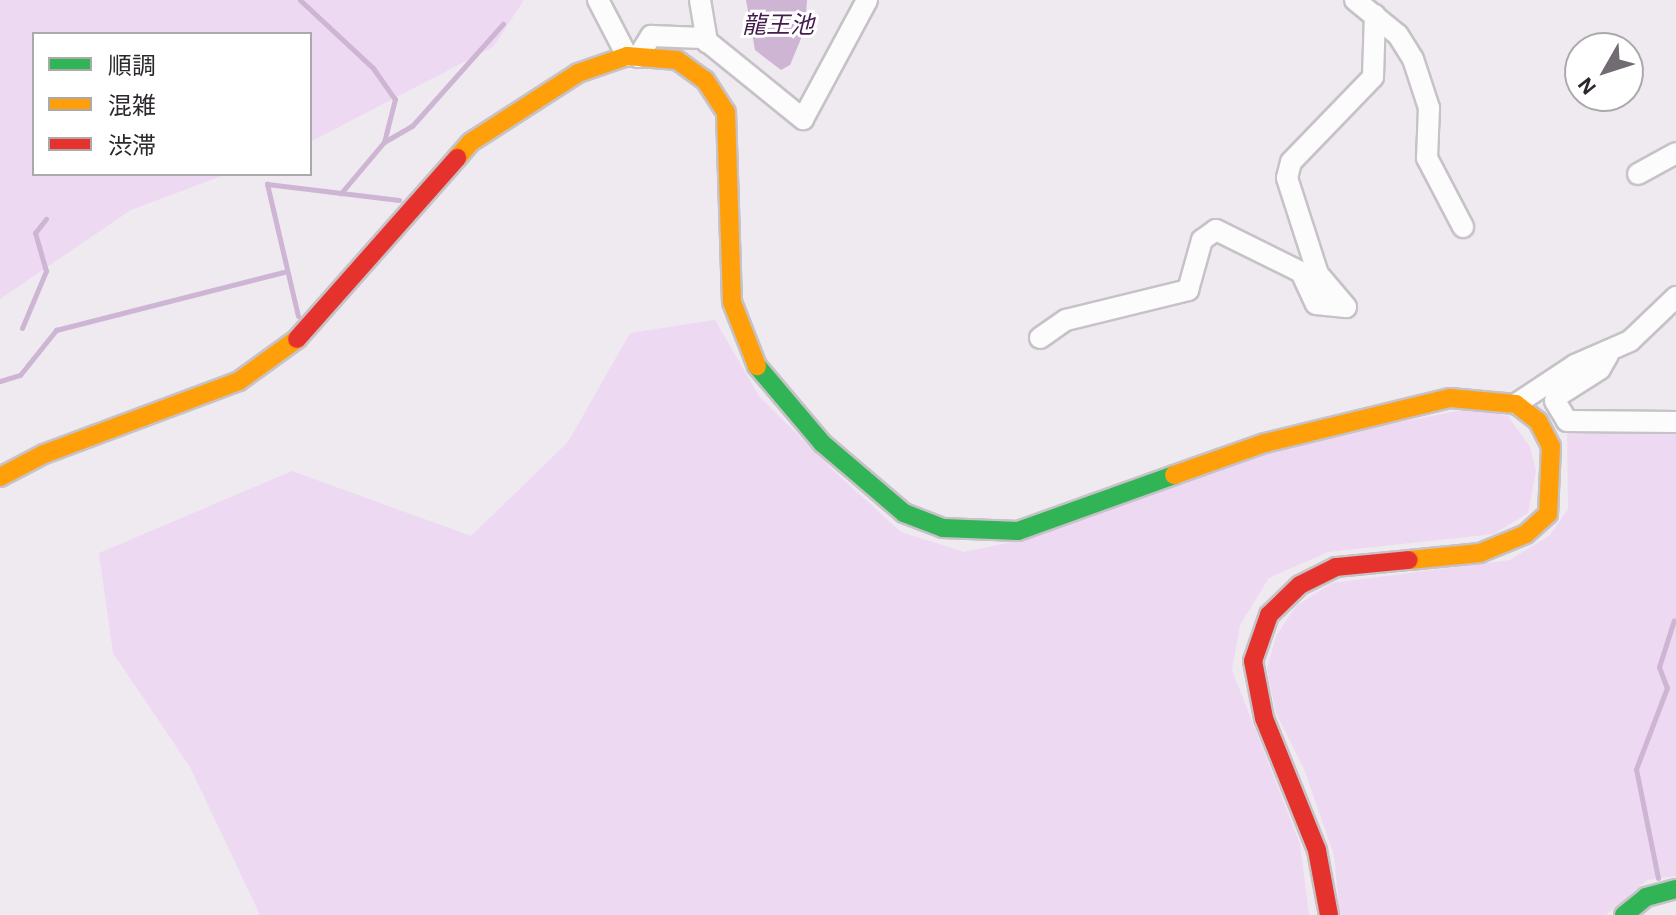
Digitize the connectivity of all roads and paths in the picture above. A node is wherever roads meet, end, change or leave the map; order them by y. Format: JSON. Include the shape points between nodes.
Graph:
{"nodes":[{"id":1,"x":598,"y":0,"type":"edge"},
{"id":2,"x":700,"y":0,"type":"edge"},
{"id":3,"x":867,"y":0,"type":"edge"},
{"id":4,"x":1355,"y":0,"type":"edge"},
{"id":5,"x":1375,"y":15,"type":"junction"},
{"id":6,"x":707,"y":42,"type":"junction"},
{"id":7,"x":633,"y":57,"type":"junction"},
{"id":8,"x":1676,"y":153,"type":"edge"},
{"id":9,"x":1638,"y":174,"type":"dead end"},
{"id":10,"x":1463,"y":227,"type":"dead end"},
{"id":11,"x":1676,"y":297,"type":"edge"},
{"id":12,"x":1040,"y":338,"type":"dead end"},
{"id":13,"x":1608,"y":355,"type":"junction"},
{"id":14,"x":1516,"y":404,"type":"junction"},
{"id":15,"x":1676,"y":422,"type":"edge"},
{"id":16,"x":0,"y":477,"type":"edge"},
{"id":17,"x":1676,"y":889,"type":"edge"},
{"id":18,"x":1329,"y":915,"type":"edge"},
{"id":19,"x":1624,"y":915,"type":"edge"}],
"edges":[{"from":1,"to":7,"type":"street"},
{"from":2,"to":6,"type":"street"},
{"from":3,"to":6,"type":"street","via":[[803,119]]},
{"from":4,"to":5,"type":"street"},
{"from":5,"to":10,"type":"street","via":[[1398,35],[1425,83],[1427,158]]},
{"from":5,"to":12,"type":"street","via":[[1373,77],[1291,162],[1287,178],[1318,274],[1346,307],[1316,304],[1301,272],[1216,230],[1202,240],[1188,290],[1066,320]]},
{"from":6,"to":7,"type":"street","via":[[651,36]]},
{"from":7,"to":14,"type":"street","via":[[677,60],[705,80],[726,112],[732,302],[760,371],[904,513],[943,528],[1018,531],[1265,443],[1360,416],[1450,398]]},
{"from":7,"to":16,"type":"street","via":[[578,73],[471,142],[285,351],[239,381],[44,454]]},
{"from":8,"to":9,"type":"street"},
{"from":11,"to":13,"type":"street"},
{"from":13,"to":14,"type":"street","via":[[1575,365]]},
{"from":13,"to":15,"type":"street","via":[[1600,369],[1555,401],[1567,421]]},
{"from":14,"to":18,"type":"street","via":[[1538,421],[1551,446],[1548,514],[1526,534],[1480,553],[1336,567],[1300,585],[1269,615],[1253,661],[1264,718],[1317,850]]},
{"from":17,"to":19,"type":"street","via":[[1646,897]]}]}
